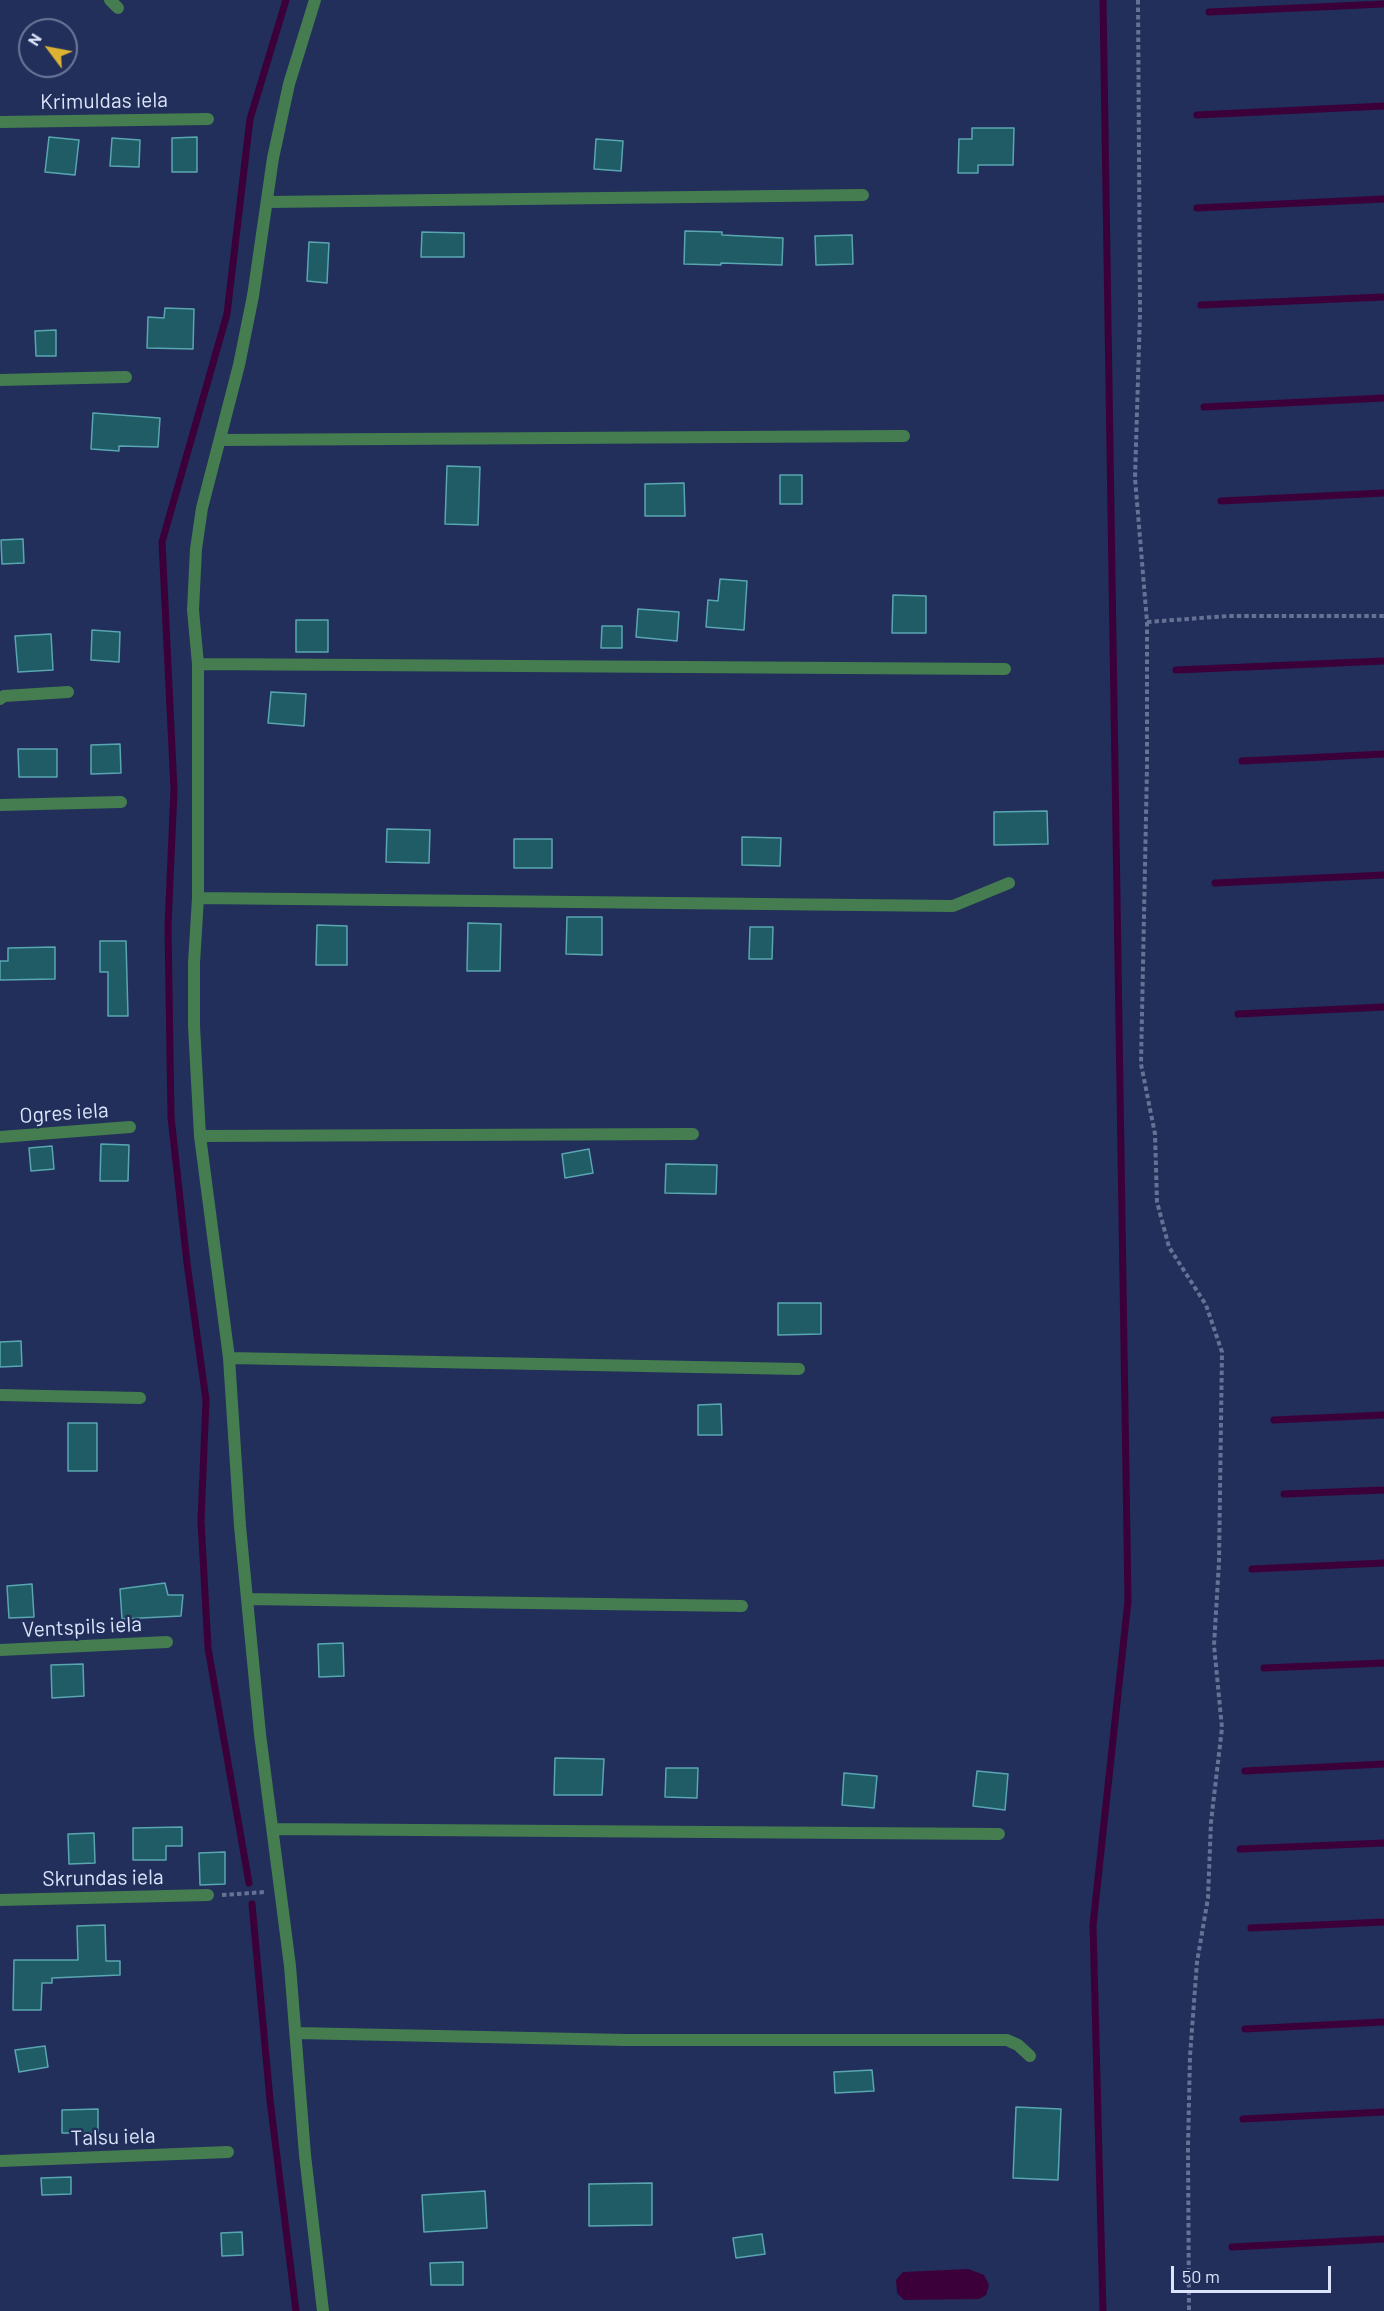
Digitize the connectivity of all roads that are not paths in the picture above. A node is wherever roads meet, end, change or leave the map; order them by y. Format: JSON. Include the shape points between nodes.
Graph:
{"nodes":[{"id":1,"x":315,"y":0,"type":"edge"},
{"id":2,"x":208,"y":118,"type":"dead end"},
{"id":3,"x":0,"y":122,"type":"edge"},
{"id":4,"x":863,"y":195,"type":"dead end"},
{"id":5,"x":267,"y":202,"type":"junction"},
{"id":6,"x":126,"y":377,"type":"dead end"},
{"id":7,"x":0,"y":380,"type":"edge"},
{"id":8,"x":904,"y":436,"type":"dead end"},
{"id":9,"x":220,"y":440,"type":"junction"},
{"id":10,"x":198,"y":663,"type":"junction"},
{"id":11,"x":1005,"y":669,"type":"dead end"},
{"id":12,"x":68,"y":692,"type":"dead end"},
{"id":13,"x":0,"y":699,"type":"edge"},
{"id":14,"x":121,"y":802,"type":"dead end"},
{"id":15,"x":0,"y":805,"type":"edge"},
{"id":16,"x":1009,"y":883,"type":"dead end"},
{"id":17,"x":198,"y":898,"type":"junction"},
{"id":18,"x":130,"y":1127,"type":"dead end"},
{"id":19,"x":693,"y":1134,"type":"dead end"},
{"id":20,"x":200,"y":1136,"type":"junction"},
{"id":21,"x":0,"y":1137,"type":"edge"},
{"id":22,"x":229,"y":1358,"type":"junction"},
{"id":23,"x":799,"y":1368,"type":"dead end"},
{"id":24,"x":0,"y":1395,"type":"edge"},
{"id":25,"x":140,"y":1398,"type":"dead end"},
{"id":26,"x":247,"y":1599,"type":"junction"},
{"id":27,"x":742,"y":1606,"type":"dead end"},
{"id":28,"x":167,"y":1642,"type":"dead end"},
{"id":29,"x":0,"y":1650,"type":"edge"},
{"id":30,"x":274,"y":1829,"type":"junction"},
{"id":31,"x":999,"y":1834,"type":"dead end"},
{"id":32,"x":208,"y":1895,"type":"road end"},
{"id":33,"x":0,"y":1900,"type":"edge"},
{"id":34,"x":296,"y":2033,"type":"junction"},
{"id":35,"x":1030,"y":2056,"type":"dead end"},
{"id":36,"x":228,"y":2152,"type":"dead end"},
{"id":37,"x":0,"y":2161,"type":"edge"},
{"id":38,"x":323,"y":2311,"type":"edge"}],
"edges":[{"from":1,"to":5,"type":"street","via":[[289,84]]},
{"from":2,"to":3,"type":"street","name":"Krimuldas iela"},
{"from":4,"to":5,"type":"street"},
{"from":5,"to":9,"type":"street","via":[[251,308]]},
{"from":6,"to":7,"type":"street"},
{"from":8,"to":9,"type":"street"},
{"from":9,"to":10,"type":"street","via":[[195,549],[193,610]]},
{"from":10,"to":11,"type":"street"},
{"from":10,"to":17,"type":"street"},
{"from":12,"to":13,"type":"street"},
{"from":14,"to":15,"type":"street"},
{"from":16,"to":17,"type":"street","via":[[953,906]]},
{"from":17,"to":20,"type":"street","via":[[194,1015]]},
{"from":18,"to":21,"type":"street","name":"Ogres iela"},
{"from":19,"to":20,"type":"street"},
{"from":20,"to":22,"type":"street"},
{"from":22,"to":23,"type":"street"},
{"from":22,"to":26,"type":"street"},
{"from":24,"to":25,"type":"street"},
{"from":26,"to":27,"type":"street"},
{"from":26,"to":30,"type":"street"},
{"from":28,"to":29,"type":"street","name":"Ventspils iela"},
{"from":30,"to":31,"type":"street"},
{"from":30,"to":34,"type":"street"},
{"from":32,"to":33,"type":"street","name":"Skrundas iela"},
{"from":34,"to":35,"type":"street","via":[[625,2040],[1007,2040]]},
{"from":34,"to":38,"type":"street"},
{"from":36,"to":37,"type":"street","name":"Talsu iela"}]}
